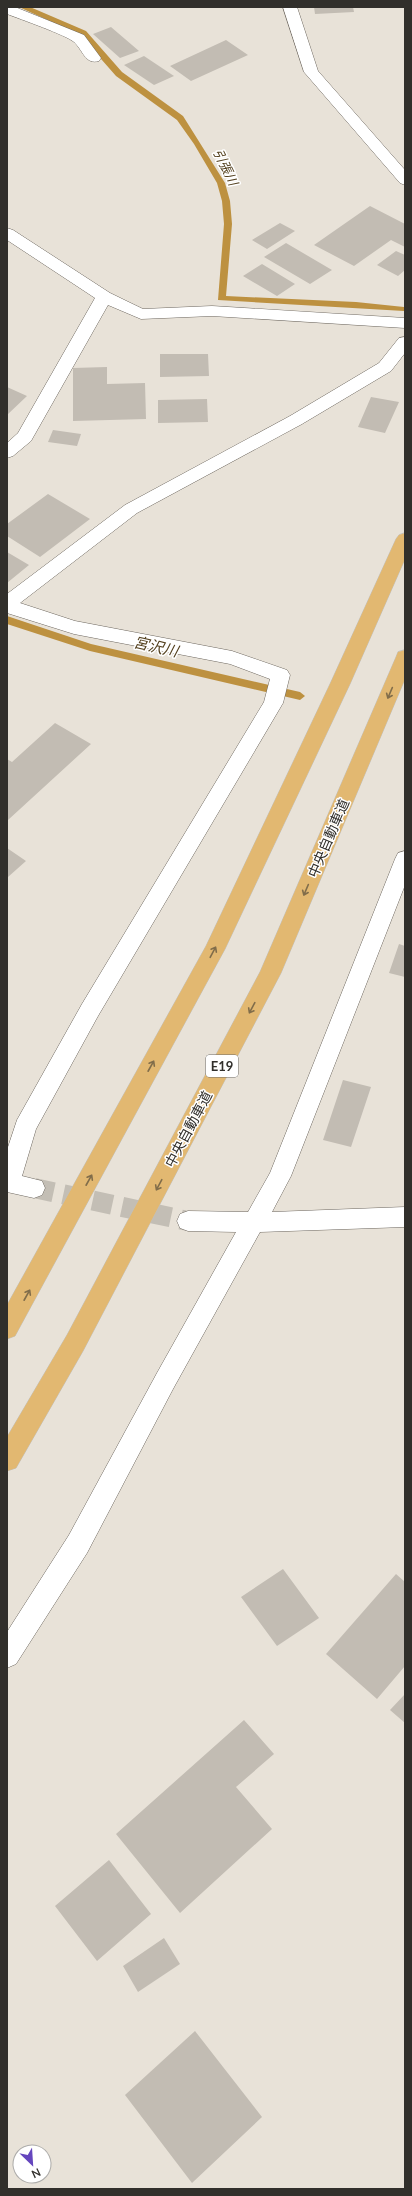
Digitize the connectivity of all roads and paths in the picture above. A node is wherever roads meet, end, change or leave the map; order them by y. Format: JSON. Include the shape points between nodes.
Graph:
{"nodes":[{"id":1,"x":290,"y":7,"type":"edge"},
{"id":2,"x":7,"y":9,"type":"edge"},
{"id":3,"x":94,"y":58,"type":"dead end"},
{"id":4,"x":405,"y":180,"type":"edge"},
{"id":5,"x":7,"y":233,"type":"edge"},
{"id":6,"x":104,"y":297,"type":"junction"},
{"id":7,"x":405,"y":323,"type":"edge"},
{"id":8,"x":405,"y":342,"type":"edge"},
{"id":9,"x":7,"y":452,"type":"edge"},
{"id":10,"x":405,"y":539,"type":"edge"},
{"id":11,"x":7,"y":605,"type":"edge"},
{"id":12,"x":405,"y":657,"type":"edge"},
{"id":13,"x":405,"y":859,"type":"edge"},
{"id":14,"x":8,"y":1182,"type":"edge"},
{"id":15,"x":34,"y":1188,"type":"tunnel mouth"},
{"id":16,"x":405,"y":1217,"type":"edge"},
{"id":17,"x":188,"y":1222,"type":"tunnel mouth"},
{"id":18,"x":253,"y":1224,"type":"junction"},
{"id":19,"x":7,"y":1328,"type":"edge"},
{"id":20,"x":7,"y":1460,"type":"edge"},
{"id":21,"x":7,"y":1655,"type":"edge"}],
"edges":[{"from":1,"to":4,"type":"street","via":[[311,72]]},
{"from":2,"to":3,"type":"street","via":[[79,38]]},
{"from":5,"to":6,"type":"street"},
{"from":6,"to":7,"type":"street","via":[[140,314],[212,311]]},
{"from":6,"to":9,"type":"street","via":[[25,437]]},
{"from":8,"to":11,"type":"street","via":[[384,367],[296,420],[130,509]]},
{"from":19,"to":10,"type":"highway","one_way":true,"via":[[215,950]]},
{"from":11,"to":14,"type":"street","via":[[74,627],[232,658],[280,675],[273,703],[90,1010],[29,1120]]},
{"from":12,"to":20,"type":"highway","name":"中央自動車道","number":"E19","one_way":true,"via":[[270,974],[75,1343]]},
{"from":13,"to":18,"type":"street","via":[[280,1176]]},
{"from":14,"to":15,"type":"street"},
{"from":16,"to":18,"type":"street"},
{"from":17,"to":18,"type":"street"},
{"from":18,"to":21,"type":"street","via":[[78,1544]]}]}
